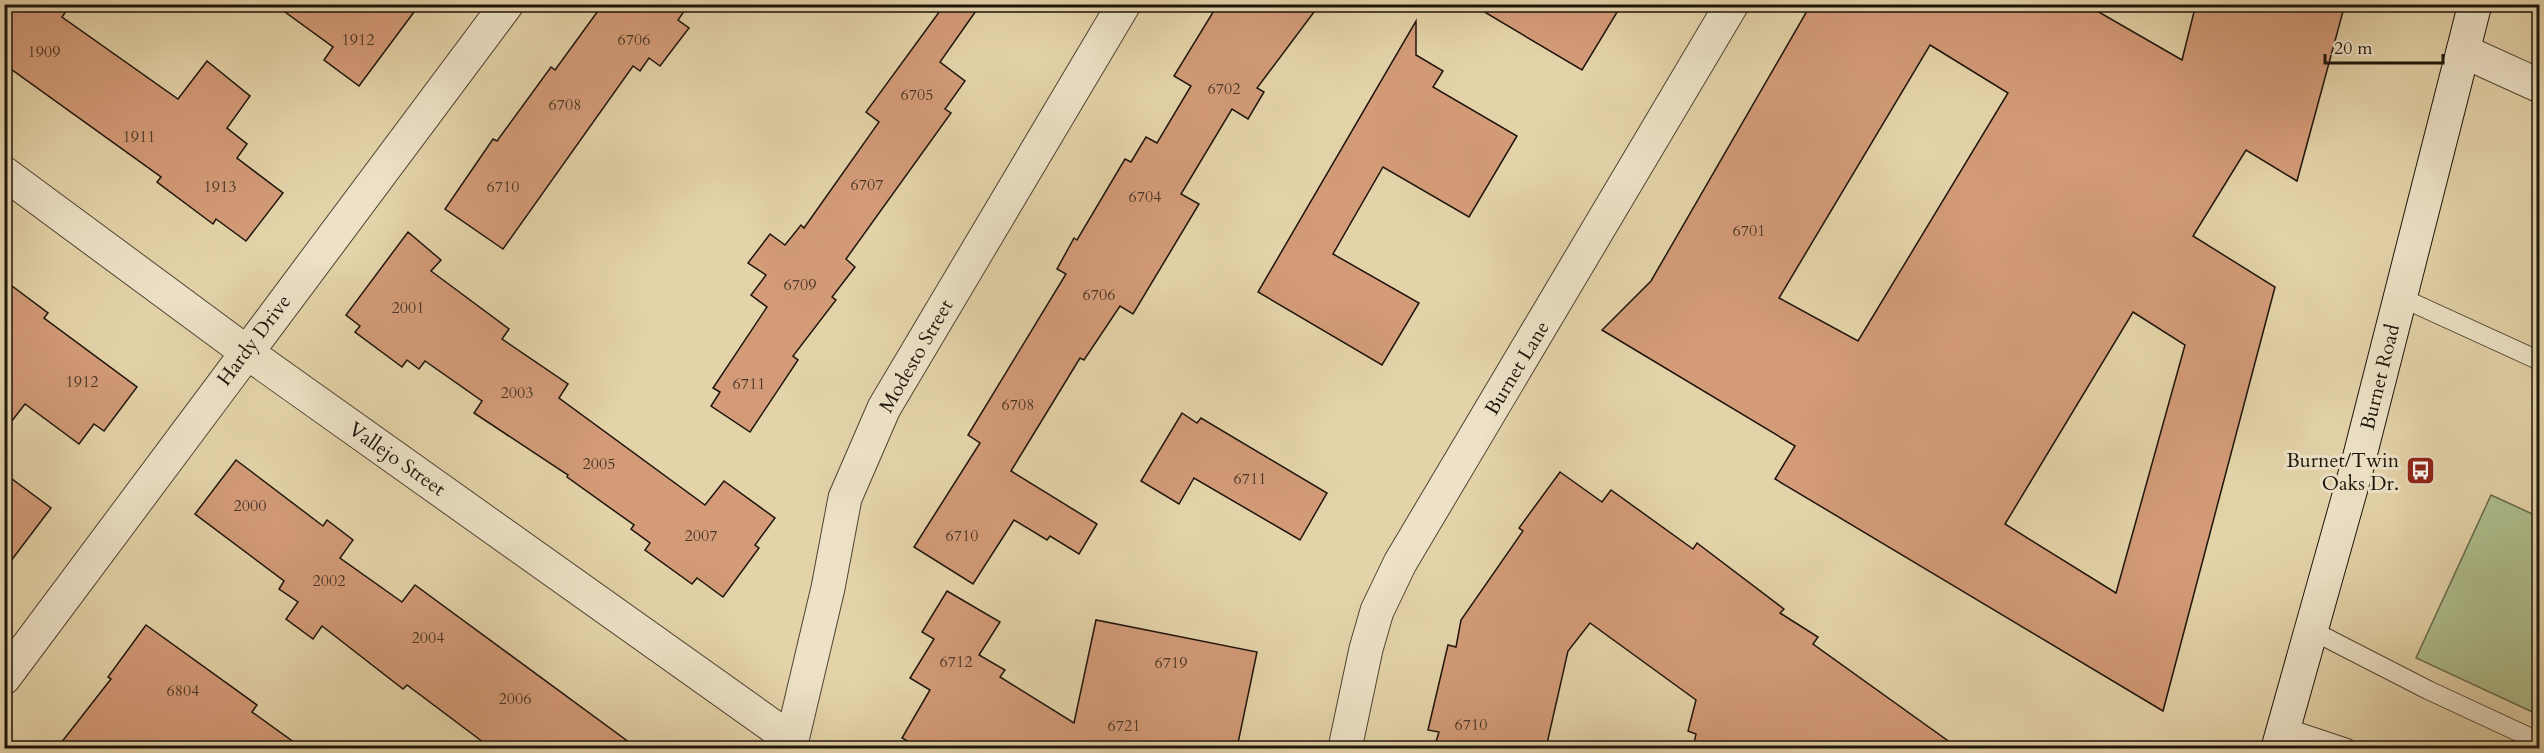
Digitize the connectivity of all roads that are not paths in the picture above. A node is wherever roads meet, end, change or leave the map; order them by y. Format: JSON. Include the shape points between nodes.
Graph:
{"nodes":[{"id":1,"x":507,"y":4,"type":"edge"},
{"id":2,"x":1124,"y":4,"type":"edge"},
{"id":3,"x":1732,"y":4,"type":"edge"},
{"id":4,"x":2475,"y":4,"type":"edge"},
{"id":5,"x":2463,"y":51,"type":"junction"},
{"id":6,"x":2540,"y":86,"type":"edge"},
{"id":7,"x":4,"y":173,"type":"edge"},
{"id":8,"x":2400,"y":297,"type":"junction"},
{"id":9,"x":246,"y":351,"type":"junction"},
{"id":10,"x":2540,"y":361,"type":"edge"},
{"id":11,"x":2311,"y":630,"type":"junction"},
{"id":12,"x":4,"y":678,"type":"edge"},
{"id":13,"x":2281,"y":738,"type":"edge"},
{"id":14,"x":792,"y":740,"type":"joint"},
{"id":15,"x":2540,"y":742,"type":"edge"},
{"id":16,"x":1345,"y":748,"type":"edge"},
{"id":17,"x":2347,"y":748,"type":"edge"}],
"edges":[{"from":1,"to":9,"type":"street","name":"Hardy Drive"},
{"from":2,"to":14,"type":"street","name":"Modesto Street","via":[[880,418],[845,498]]},
{"from":3,"to":16,"type":"street","name":"Burnet Lane","via":[[1400,563],[1374,620]]},
{"from":4,"to":5,"type":"street","name":"Burnet Road"},
{"from":5,"to":6,"type":"street"},
{"from":5,"to":8,"type":"street","name":"Burnet Road"},
{"from":7,"to":9,"type":"street","name":"Vallejo Street"},
{"from":8,"to":10,"type":"lane"},
{"from":8,"to":11,"type":"street","name":"Burnet Road"},
{"from":9,"to":12,"type":"street","name":"Hardy Drive"},
{"from":9,"to":14,"type":"street","name":"Vallejo Street"},
{"from":11,"to":13,"type":"street","name":"Burnet Road"},
{"from":11,"to":15,"type":"lane"},
{"from":13,"to":17,"type":"lane"}]}
